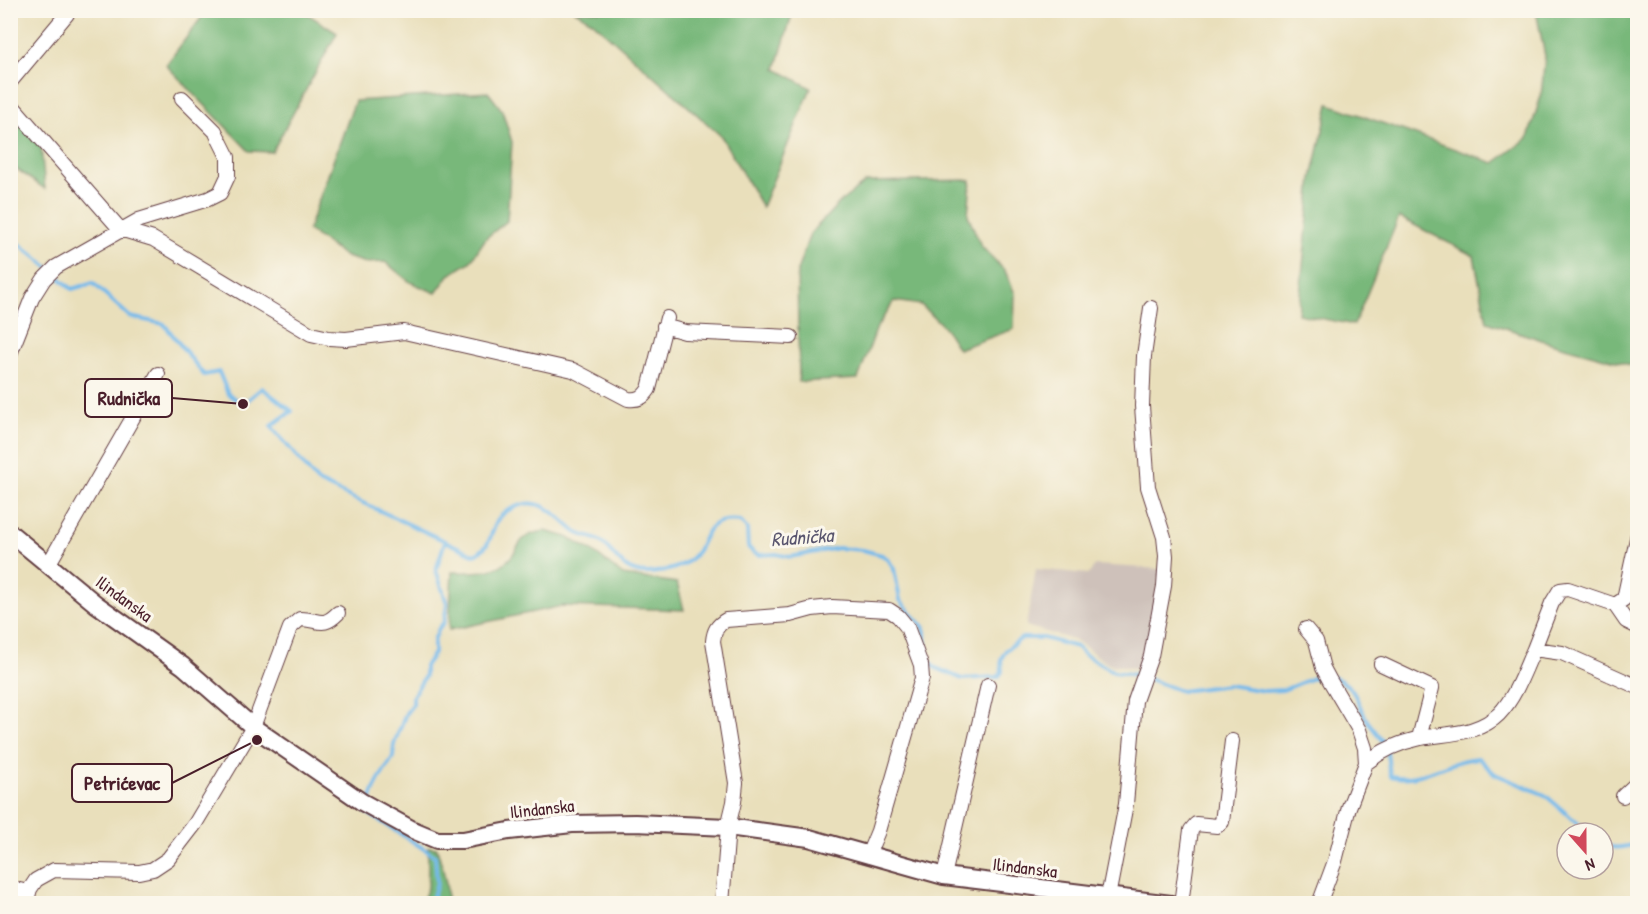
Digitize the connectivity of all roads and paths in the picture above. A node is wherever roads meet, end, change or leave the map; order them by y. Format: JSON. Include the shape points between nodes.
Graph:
{"nodes":[{"id":1,"x":67,"y":14,"type":"dead end"},
{"id":2,"x":10,"y":82,"type":"edge"},
{"id":3,"x":182,"y":98,"type":"dead end"},
{"id":4,"x":10,"y":103,"type":"edge"},
{"id":5,"x":120,"y":229,"type":"junction"},
{"id":6,"x":1150,"y":308,"type":"dead end"},
{"id":7,"x":791,"y":337,"type":"dead end"},
{"id":8,"x":10,"y":354,"type":"edge"},
{"id":9,"x":158,"y":374,"type":"dead end"},
{"id":10,"x":10,"y":533,"type":"edge"},
{"id":11,"x":1638,"y":534,"type":"edge"},
{"id":12,"x":48,"y":565,"type":"junction"},
{"id":13,"x":1615,"y":605,"type":"junction"},
{"id":14,"x":338,"y":613,"type":"dead end"},
{"id":15,"x":1638,"y":627,"type":"edge"},
{"id":16,"x":1306,"y":629,"type":"dead end"},
{"id":17,"x":1534,"y":649,"type":"junction"},
{"id":18,"x":1381,"y":664,"type":"dead end"},
{"id":19,"x":988,"y":685,"type":"dead end"},
{"id":20,"x":1638,"y":687,"type":"edge"},
{"id":21,"x":253,"y":727,"type":"junction"},
{"id":22,"x":1419,"y":738,"type":"junction"},
{"id":23,"x":1232,"y":741,"type":"dead end"},
{"id":24,"x":1366,"y":763,"type":"junction"},
{"id":25,"x":1638,"y":782,"type":"edge"},
{"id":26,"x":1623,"y":796,"type":"dead end"},
{"id":27,"x":728,"y":827,"type":"junction"},
{"id":28,"x":868,"y":855,"type":"junction"},
{"id":29,"x":944,"y":876,"type":"junction"},
{"id":30,"x":10,"y":888,"type":"edge"},
{"id":31,"x":1108,"y":897,"type":"junction"},
{"id":32,"x":27,"y":898,"type":"edge"},
{"id":33,"x":722,"y":903,"type":"edge"},
{"id":34,"x":1171,"y":903,"type":"edge"},
{"id":35,"x":1181,"y":903,"type":"edge"},
{"id":36,"x":1319,"y":903,"type":"edge"}],
"edges":[{"from":1,"to":2,"type":"street"},
{"from":3,"to":5,"type":"street","via":[[215,131],[228,157],[228,176],[220,193]]},
{"from":4,"to":5,"type":"street"},
{"from":5,"to":7,"type":"street","via":[[153,239],[311,334],[346,339],[404,332],[573,370],[628,399],[637,400],[649,389],[665,322],[685,332]]},
{"from":5,"to":8,"type":"street","via":[[56,267],[44,279],[32,298]]},
{"from":6,"to":31,"type":"street","via":[[1142,406],[1149,487],[1164,537],[1164,586],[1155,640],[1135,701],[1126,804]]},
{"from":9,"to":12,"type":"street"},
{"from":10,"to":12,"type":"street","name":"Ilindanska"},
{"from":11,"to":13,"type":"street","via":[[1626,595]]},
{"from":12,"to":21,"type":"street","name":"Ilindanska","via":[[183,666]]},
{"from":13,"to":15,"type":"street","via":[[1626,621]]},
{"from":13,"to":17,"type":"street","via":[[1568,589],[1560,590]]},
{"from":14,"to":21,"type":"street","via":[[322,624],[300,619],[290,628]]},
{"from":16,"to":24,"type":"street","via":[[1316,641],[1329,681],[1359,730]]},
{"from":17,"to":20,"type":"street","via":[[1562,653]]},
{"from":17,"to":22,"type":"street","via":[[1514,694],[1498,715],[1472,730]]},
{"from":18,"to":22,"type":"street","via":[[1432,688]]},
{"from":19,"to":29,"type":"street"},
{"from":21,"to":27,"type":"street","name":"Ilindanska","via":[[368,806],[424,835],[449,841],[572,824]]},
{"from":21,"to":32,"type":"street","via":[[195,824],[168,859],[139,872],[54,870],[36,880]]},
{"from":22,"to":24,"type":"street"},
{"from":23,"to":35,"type":"street","via":[[1222,822],[1217,826],[1196,824],[1191,830]]},
{"from":24,"to":36,"type":"street"},
{"from":25,"to":26,"type":"street"},
{"from":27,"to":28,"type":"street","name":"Ilindanska","via":[[808,838]]},
{"from":27,"to":28,"type":"street","via":[[736,783],[713,641],[715,629],[726,620],[790,615],[812,609],[889,610],[907,627],[922,678],[879,831]]},
{"from":27,"to":33,"type":"street"},
{"from":28,"to":29,"type":"street","name":"Ilindanska"},
{"from":29,"to":31,"type":"street","name":"Ilindanska"},
{"from":30,"to":32,"type":"street"},
{"from":31,"to":34,"type":"street","name":"Ilindanska"}]}
